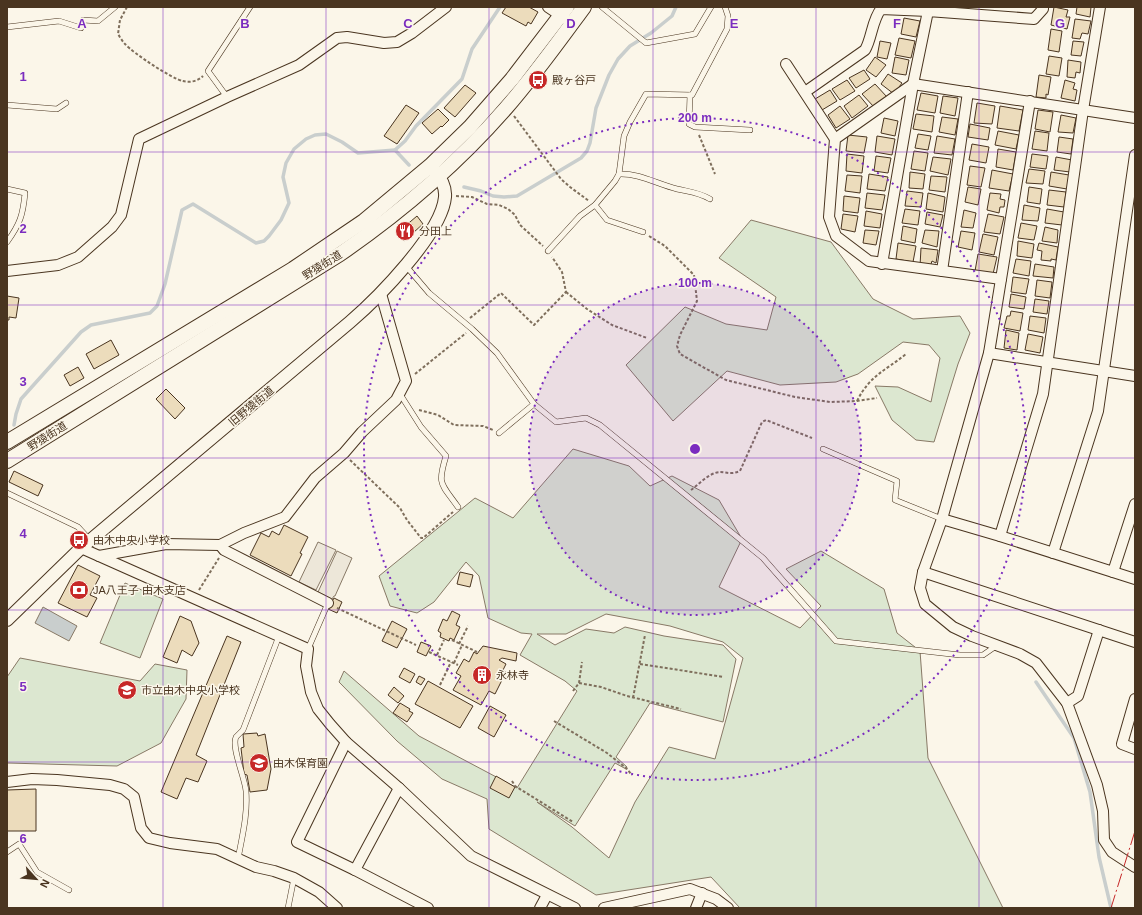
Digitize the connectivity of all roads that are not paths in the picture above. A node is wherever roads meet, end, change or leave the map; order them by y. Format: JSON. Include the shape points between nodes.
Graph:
{"nodes":[{"id":1,"x":115,"y":7,"type":"edge"},
{"id":2,"x":250,"y":7,"type":"edge"},
{"id":3,"x":446,"y":7,"type":"edge"},
{"id":4,"x":548,"y":7,"type":"edge"},
{"id":5,"x":584,"y":7,"type":"edge"},
{"id":6,"x":602,"y":7,"type":"edge"},
{"id":7,"x":711,"y":7,"type":"edge"},
{"id":8,"x":725,"y":7,"type":"edge"},
{"id":9,"x":1043,"y":7,"type":"edge"},
{"id":10,"x":1100,"y":7,"type":"edge"},
{"id":11,"x":928,"y":11,"type":"junction"},
{"id":12,"x":567,"y":15,"type":"edge"},
{"id":13,"x":7,"y":27,"type":"edge"},
{"id":14,"x":786,"y":64,"type":"dead end"},
{"id":15,"x":912,"y":84,"type":"junction"},
{"id":16,"x":805,"y":92,"type":"junction"},
{"id":17,"x":968,"y":92,"type":"junction"},
{"id":18,"x":690,"y":95,"type":"junction"},
{"id":19,"x":227,"y":97,"type":"junction"},
{"id":20,"x":1030,"y":101,"type":"junction"},
{"id":21,"x":66,"y":103,"type":"dead end"},
{"id":22,"x":7,"y":105,"type":"edge"},
{"id":23,"x":1083,"y":110,"type":"junction"},
{"id":24,"x":1135,"y":118,"type":"edge"},
{"id":25,"x":750,"y":130,"type":"dead end"},
{"id":26,"x":835,"y":139,"type":"junction"},
{"id":27,"x":1135,"y":155,"type":"edge"},
{"id":28,"x":430,"y":166,"type":"junction"},
{"id":29,"x":619,"y":174,"type":"junction"},
{"id":30,"x":440,"y":176,"type":"junction"},
{"id":31,"x":7,"y":189,"type":"edge"},
{"id":32,"x":710,"y":199,"type":"dead end"},
{"id":33,"x":595,"y":205,"type":"junction"},
{"id":34,"x":643,"y":232,"type":"road end"},
{"id":35,"x":7,"y":242,"type":"edge"},
{"id":36,"x":548,"y":251,"type":"road end"},
{"id":37,"x":882,"y":264,"type":"junction"},
{"id":38,"x":406,"y":266,"type":"junction"},
{"id":39,"x":7,"y":270,"type":"edge"},
{"id":40,"x":942,"y":271,"type":"junction"},
{"id":41,"x":1001,"y":279,"type":"junction"},
{"id":42,"x":381,"y":294,"type":"junction"},
{"id":43,"x":989,"y":352,"type":"junction"},
{"id":44,"x":1047,"y":362,"type":"junction"},
{"id":45,"x":1103,"y":371,"type":"junction"},
{"id":46,"x":1135,"y":376,"type":"edge"},
{"id":47,"x":400,"y":394,"type":"junction"},
{"id":48,"x":534,"y":404,"type":"junction"},
{"id":49,"x":499,"y":433,"type":"road end"},
{"id":50,"x":7,"y":442,"type":"edge"},
{"id":51,"x":823,"y":449,"type":"dead end"},
{"id":52,"x":7,"y":461,"type":"edge"},
{"id":53,"x":7,"y":493,"type":"edge"},
{"id":54,"x":1135,"y":504,"type":"edge"},
{"id":55,"x":458,"y":507,"type":"road end"},
{"id":56,"x":942,"y":519,"type":"junction"},
{"id":57,"x":1000,"y":536,"type":"junction"},
{"id":58,"x":90,"y":540,"type":"junction"},
{"id":59,"x":81,"y":548,"type":"junction"},
{"id":60,"x":222,"y":548,"type":"junction"},
{"id":61,"x":1053,"y":553,"type":"junction"},
{"id":62,"x":99,"y":556,"type":"junction"},
{"id":63,"x":923,"y":572,"type":"junction"},
{"id":64,"x":1113,"y":572,"type":"junction"},
{"id":65,"x":1135,"y":579,"type":"edge"},
{"id":66,"x":328,"y":604,"type":"joint"},
{"id":67,"x":7,"y":620,"type":"edge"},
{"id":68,"x":1099,"y":630,"type":"junction"},
{"id":69,"x":279,"y":636,"type":"junction"},
{"id":70,"x":1135,"y":642,"type":"edge"},
{"id":71,"x":997,"y":645,"type":"junction"},
{"id":72,"x":308,"y":649,"type":"junction"},
{"id":73,"x":1135,"y":699,"type":"edge"},
{"id":74,"x":1066,"y":703,"type":"junction"},
{"id":75,"x":346,"y":742,"type":"junction"},
{"id":76,"x":1135,"y":749,"type":"edge"},
{"id":77,"x":7,"y":782,"type":"edge"},
{"id":78,"x":400,"y":788,"type":"junction"},
{"id":79,"x":7,"y":852,"type":"edge"},
{"id":80,"x":238,"y":859,"type":"junction"},
{"id":81,"x":1135,"y":867,"type":"edge"},
{"id":82,"x":356,"y":870,"type":"junction"},
{"id":83,"x":294,"y":878,"type":"junction"},
{"id":84,"x":69,"y":890,"type":"dead end"},
{"id":85,"x":702,"y":893,"type":"junction"},
{"id":86,"x":547,"y":895,"type":"junction"},
{"id":87,"x":630,"y":905,"type":"edge"},
{"id":88,"x":288,"y":908,"type":"edge"},
{"id":89,"x":337,"y":908,"type":"edge"},
{"id":90,"x":428,"y":908,"type":"edge"},
{"id":91,"x":540,"y":908,"type":"edge"},
{"id":92,"x":575,"y":908,"type":"edge"},
{"id":93,"x":604,"y":908,"type":"edge"},
{"id":94,"x":696,"y":908,"type":"edge"},
{"id":95,"x":728,"y":908,"type":"edge"}],
"edges":[{"from":1,"to":13,"type":"lane","via":[[98,21],[83,20],[81,28],[59,21]]},
{"from":2,"to":19,"type":"lane","via":[[208,71]]},
{"from":3,"to":19,"type":"street","via":[[397,42],[338,38],[300,65]]},
{"from":4,"to":12,"type":"street"},
{"from":5,"to":12,"type":"main road","name":"野猿街道"},
{"from":6,"to":7,"type":"lane","via":[[646,43],[695,34]]},
{"from":8,"to":18,"type":"lane","via":[[728,16],[727,29]]},
{"from":9,"to":11,"type":"street","via":[[1034,19]]},
{"from":10,"to":23,"type":"street"},
{"from":11,"to":15,"type":"street"},
{"from":11,"to":16,"type":"street","via":[[881,9],[865,50]]},
{"from":12,"to":28,"type":"main road","name":"野猿街道","via":[[486,110]]},
{"from":12,"to":30,"type":"main road","name":"野猿街道","via":[[506,108]]},
{"from":14,"to":16,"type":"street"},
{"from":15,"to":17,"type":"street"},
{"from":15,"to":26,"type":"street"},
{"from":15,"to":37,"type":"street"},
{"from":16,"to":26,"type":"street"},
{"from":17,"to":20,"type":"street"},
{"from":17,"to":40,"type":"street"},
{"from":18,"to":25,"type":"lane","via":[[689,124],[695,127]]},
{"from":18,"to":29,"type":"lane","via":[[646,94],[624,136]]},
{"from":19,"to":39,"type":"street","via":[[139,139],[121,215],[112,228],[78,257],[58,265]]},
{"from":20,"to":23,"type":"street"},
{"from":20,"to":41,"type":"street"},
{"from":21,"to":22,"type":"lane","via":[[57,109]]},
{"from":23,"to":24,"type":"street"},
{"from":23,"to":44,"type":"street"},
{"from":26,"to":37,"type":"street","via":[[829,217],[836,236],[869,261]]},
{"from":27,"to":45,"type":"street"},
{"from":28,"to":30,"type":"street","name":"旧野猿街道"},
{"from":28,"to":50,"type":"main road","name":"野猿街道","via":[[364,221],[311,258]]},
{"from":29,"to":32,"type":"lane","via":[[630,174],[677,189],[701,193]]},
{"from":29,"to":33,"type":"lane"},
{"from":30,"to":38,"type":"street","name":"旧野猿街道","via":[[445,194],[439,218]]},
{"from":30,"to":52,"type":"main road","name":"野猿街道","via":[[372,232],[340,254]]},
{"from":31,"to":35,"type":"lane","via":[[25,193],[23,212]]},
{"from":33,"to":34,"type":"lane","via":[[607,220]]},
{"from":33,"to":36,"type":"lane","via":[[580,216]]},
{"from":37,"to":40,"type":"street"},
{"from":38,"to":42,"type":"street","name":"旧野猿街道"},
{"from":38,"to":48,"type":"lane","via":[[429,292],[497,353]]},
{"from":40,"to":41,"type":"street"},
{"from":41,"to":43,"type":"street"},
{"from":42,"to":47,"type":"street","via":[[406,381]]},
{"from":42,"to":58,"type":"street","name":"旧野猿街道"},
{"from":43,"to":44,"type":"street"},
{"from":43,"to":56,"type":"street"},
{"from":44,"to":45,"type":"street"},
{"from":44,"to":57,"type":"street","via":[[1043,394]]},
{"from":45,"to":46,"type":"street"},
{"from":45,"to":61,"type":"street","via":[[1098,411]]},
{"from":47,"to":55,"type":"lane","via":[[421,427],[446,456],[440,482]]},
{"from":47,"to":60,"type":"street","via":[[344,453],[315,478],[285,517],[244,533]]},
{"from":48,"to":49,"type":"lane"},
{"from":48,"to":71,"type":"lane","via":[[556,422],[586,418],[600,425],[763,558],[836,641],[960,655],[983,655]]},
{"from":51,"to":56,"type":"lane","via":[[897,481],[894,500]]},
{"from":53,"to":58,"type":"lane","via":[[78,527]]},
{"from":54,"to":64,"type":"street"},
{"from":56,"to":57,"type":"street"},
{"from":56,"to":63,"type":"street"},
{"from":57,"to":61,"type":"street"},
{"from":58,"to":59,"type":"street","name":"旧野猿街道"},
{"from":59,"to":62,"type":"street"},
{"from":59,"to":67,"type":"street","name":"旧野猿街道"},
{"from":60,"to":62,"type":"street","via":[[166,544]]},
{"from":60,"to":66,"type":"street"},
{"from":61,"to":64,"type":"street"},
{"from":62,"to":69,"type":"street"},
{"from":63,"to":68,"type":"street"},
{"from":63,"to":71,"type":"street","via":[[920,588],[925,604],[953,627]]},
{"from":64,"to":65,"type":"street"},
{"from":66,"to":72,"type":"lane"},
{"from":68,"to":70,"type":"street"},
{"from":68,"to":74,"type":"street","via":[[1078,696]]},
{"from":69,"to":72,"type":"street"},
{"from":69,"to":80,"type":"lane","via":[[243,730],[236,737],[234,746],[246,790],[246,809]]},
{"from":71,"to":74,"type":"street","via":[[1036,663]]},
{"from":72,"to":75,"type":"street","via":[[306,666],[311,692],[318,709]]},
{"from":73,"to":76,"type":"street","via":[[1122,744]]},
{"from":74,"to":81,"type":"street","via":[[1097,785],[1103,811],[1104,840],[1112,852]]},
{"from":75,"to":78,"type":"street"},
{"from":75,"to":82,"type":"street","via":[[297,842]]},
{"from":77,"to":80,"type":"street","via":[[57,780],[110,785],[124,789],[134,797],[141,828],[149,838],[217,849]]},
{"from":78,"to":82,"type":"street"},
{"from":78,"to":86,"type":"street","via":[[471,856]]},
{"from":79,"to":84,"type":"lane","via":[[19,844],[37,872]]},
{"from":80,"to":83,"type":"street"},
{"from":82,"to":90,"type":"street"},
{"from":83,"to":88,"type":"lane"},
{"from":83,"to":89,"type":"street","via":[[319,892]]},
{"from":85,"to":87,"type":"street","via":[[690,889]]},
{"from":85,"to":94,"type":"street"},
{"from":85,"to":95,"type":"street"},
{"from":86,"to":91,"type":"street"},
{"from":86,"to":92,"type":"street"},
{"from":87,"to":93,"type":"street"}]}
